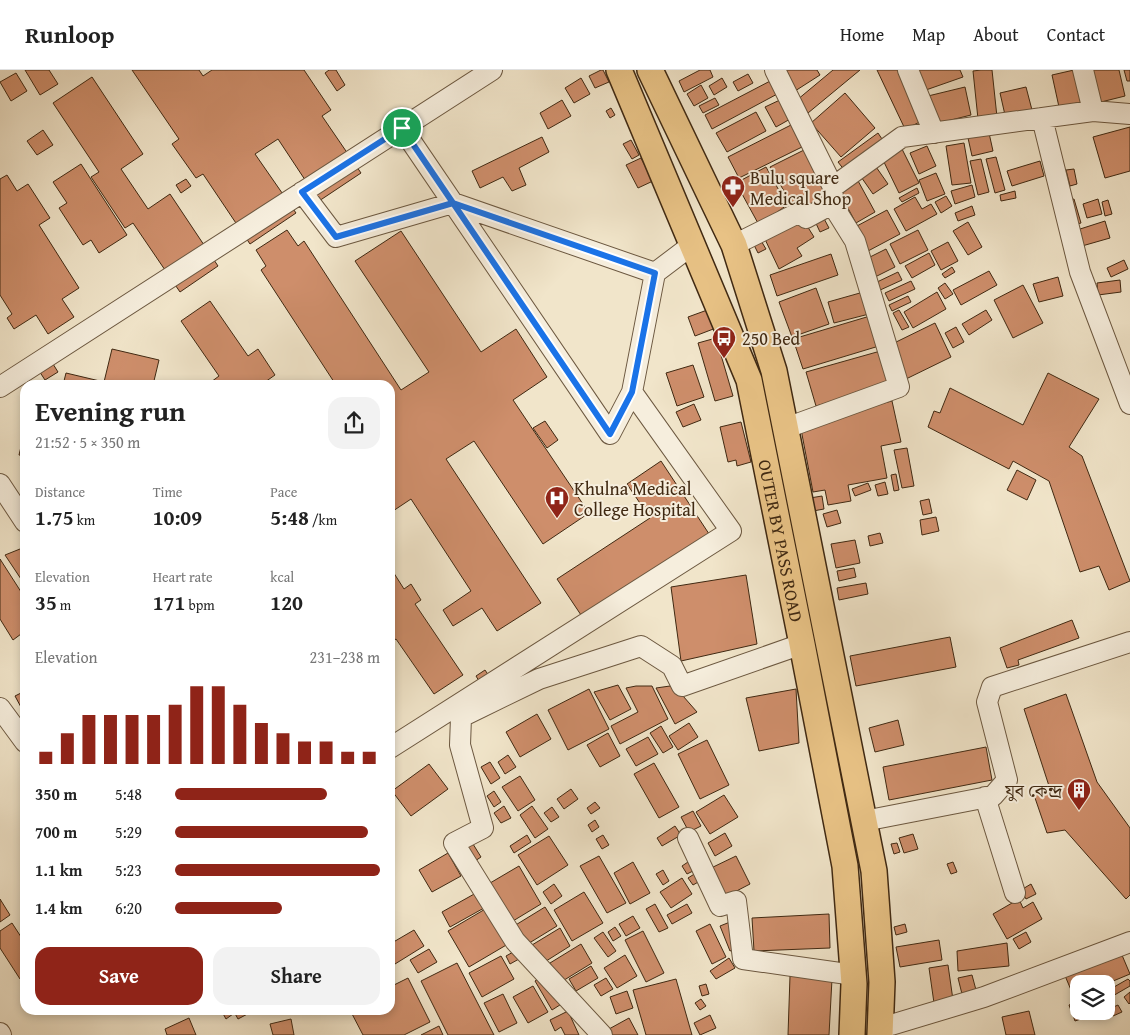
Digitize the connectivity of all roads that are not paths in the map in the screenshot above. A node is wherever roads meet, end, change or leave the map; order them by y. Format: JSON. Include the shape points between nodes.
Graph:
{"nodes":[{"id":1,"x":492,"y":70,"type":"edge"},
{"id":2,"x":619,"y":70,"type":"edge"},
{"id":3,"x":650,"y":70,"type":"edge"},
{"id":4,"x":775,"y":70,"type":"edge"},
{"id":5,"x":908,"y":70,"type":"edge"},
{"id":6,"x":1083,"y":70,"type":"edge"},
{"id":7,"x":1093,"y":110,"type":"junction"},
{"id":8,"x":1130,"y":114,"type":"edge"},
{"id":9,"x":1042,"y":118,"type":"junction"},
{"id":10,"x":402,"y":128,"type":"junction"},
{"id":11,"x":934,"y":133,"type":"junction"},
{"id":12,"x":302,"y":192,"type":"junction"},
{"id":13,"x":832,"y":195,"type":"junction"},
{"id":14,"x":453,"y":203,"type":"junction"},
{"id":15,"x":692,"y":245,"type":"junction"},
{"id":16,"x":734,"y":245,"type":"junction"},
{"id":17,"x":655,"y":273,"type":"junction"},
{"id":18,"x":0,"y":387,"type":"edge"},
{"id":19,"x":632,"y":392,"type":"junction"},
{"id":20,"x":1130,"y":404,"type":"edge"},
{"id":21,"x":786,"y":428,"type":"junction"},
{"id":22,"x":0,"y":484,"type":"edge"},
{"id":23,"x":20,"y":514,"type":"edge"},
{"id":24,"x":1130,"y":642,"type":"edge"},
{"id":25,"x":802,"y":644,"type":"junction"},
{"id":26,"x":0,"y":708,"type":"edge"},
{"id":27,"x":20,"y":735,"type":"edge"},
{"id":28,"x":395,"y":745,"type":"edge"},
{"id":29,"x":984,"y":797,"type":"junction"},
{"id":30,"x":864,"y":821,"type":"junction"},
{"id":31,"x":688,"y":838,"type":"dead end"},
{"id":32,"x":1015,"y":893,"type":"dead end"},
{"id":33,"x":1130,"y":942,"type":"edge"},
{"id":34,"x":854,"y":976,"type":"junction"},
{"id":35,"x":881,"y":1031,"type":"edge"},
{"id":36,"x":602,"y":1035,"type":"edge"},
{"id":37,"x":852,"y":1035,"type":"edge"}],
"edges":[{"from":1,"to":10,"type":"street"},
{"from":2,"to":15,"type":"main road","name":"OUTER BY PASS ROAD"},
{"from":3,"to":16,"type":"main road","name":"OUTER BY PASS ROAD"},
{"from":4,"to":13,"type":"street"},
{"from":5,"to":11,"type":"street"},
{"from":6,"to":7,"type":"street"},
{"from":7,"to":8,"type":"street"},
{"from":7,"to":9,"type":"street"},
{"from":9,"to":11,"type":"street"},
{"from":9,"to":20,"type":"street","via":[[1080,272]]},
{"from":10,"to":12,"type":"street"},
{"from":10,"to":14,"type":"street"},
{"from":11,"to":13,"type":"street","via":[[902,137]]},
{"from":12,"to":14,"type":"street","via":[[336,237]]},
{"from":12,"to":18,"type":"street"},
{"from":13,"to":16,"type":"street","via":[[806,218],[800,212]]},
{"from":13,"to":21,"type":"street","via":[[855,241],[899,387]]},
{"from":14,"to":17,"type":"street"},
{"from":14,"to":19,"type":"street","via":[[610,434]]},
{"from":15,"to":17,"type":"street"},
{"from":15,"to":25,"type":"main road","name":"OUTER BY PASS ROAD","via":[[750,380]]},
{"from":16,"to":21,"type":"main road","name":"OUTER BY PASS ROAD","via":[[774,372]]},
{"from":17,"to":19,"type":"street"},
{"from":19,"to":28,"type":"street","via":[[731,531]]},
{"from":21,"to":30,"type":"main road","name":"OUTER BY PASS ROAD"},
{"from":22,"to":23,"type":"street"},
{"from":24,"to":29,"type":"street","via":[[992,686],[987,702],[1007,780],[993,796]]},
{"from":25,"to":34,"type":"main road","name":"OUTER BY PASS ROAD","via":[[845,866]]},
{"from":25,"to":36,"type":"street","via":[[682,686],[672,666],[641,646],[539,679],[461,717],[460,745],[483,828],[454,843],[516,941]]},
{"from":26,"to":27,"type":"street"},
{"from":29,"to":30,"type":"street"},
{"from":29,"to":32,"type":"street"},
{"from":30,"to":35,"type":"main road","name":"OUTER BY PASS ROAD","via":[[874,870],[882,982]]},
{"from":31,"to":34,"type":"street","via":[[720,906],[736,901],[743,959]]},
{"from":33,"to":35,"type":"street","via":[[984,997]]},
{"from":34,"to":37,"type":"main road","name":"OUTER BY PASS ROAD"}]}
